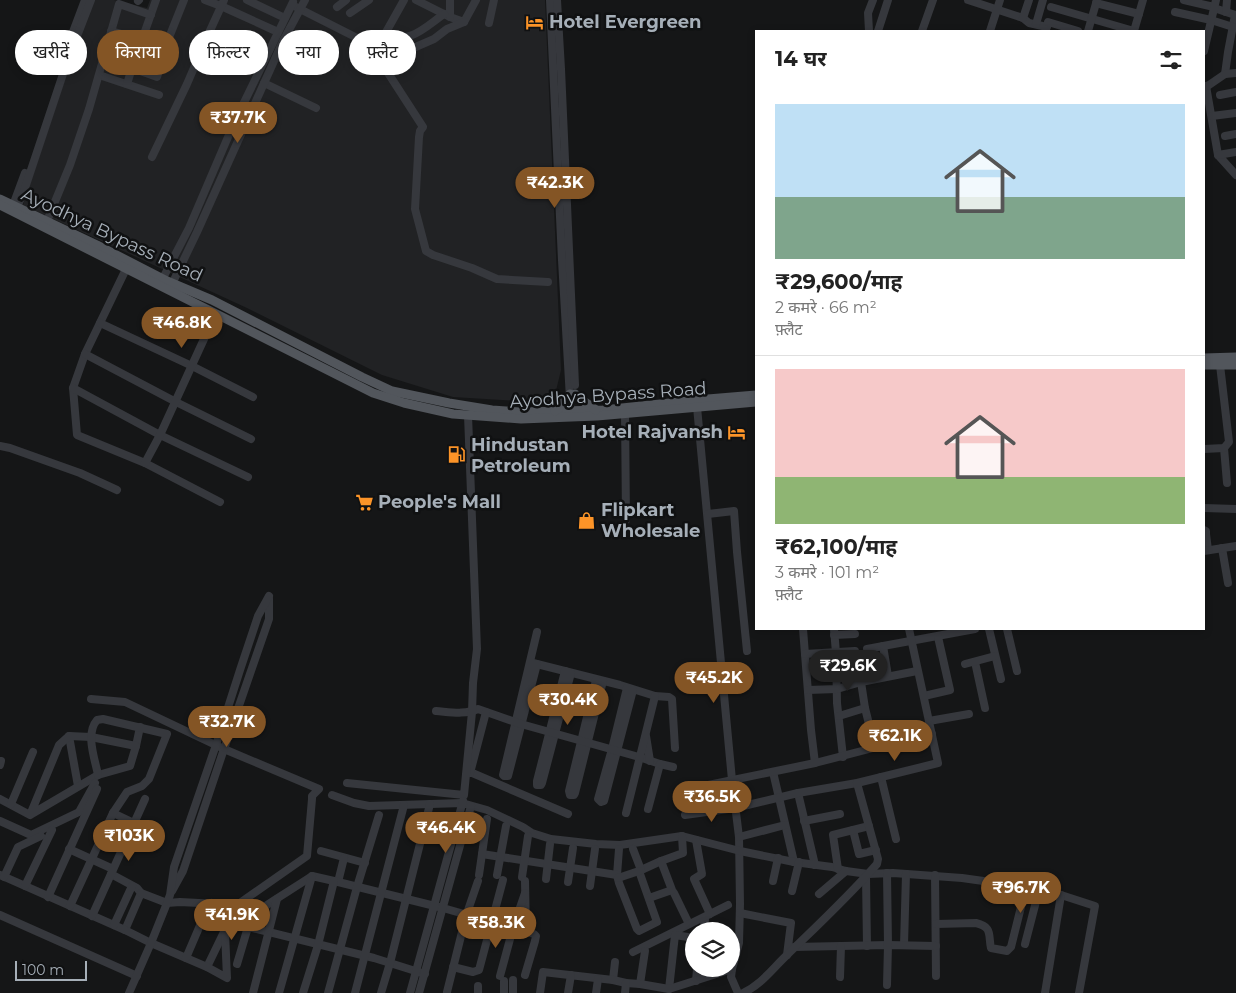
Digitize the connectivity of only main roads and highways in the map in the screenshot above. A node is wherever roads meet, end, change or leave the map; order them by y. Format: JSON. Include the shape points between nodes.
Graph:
{"nodes":[{"id":1,"x":0,"y":199,"type":"edge"},
{"id":2,"x":0,"y":205,"type":"edge"},
{"id":3,"x":14,"y":209,"type":"junction"},
{"id":4,"x":46,"y":225,"type":"junction"},
{"id":5,"x":167,"y":282,"type":"junction"},
{"id":6,"x":1236,"y":357,"type":"edge"},
{"id":7,"x":1205,"y":358,"type":"edge"},
{"id":8,"x":1205,"y":365,"type":"edge"},
{"id":9,"x":1236,"y":365,"type":"edge"},
{"id":10,"x":755,"y":395,"type":"edge"},
{"id":11,"x":755,"y":402,"type":"edge"},
{"id":12,"x":454,"y":409,"type":"junction"},
{"id":13,"x":596,"y":410,"type":"junction"},
{"id":14,"x":555,"y":411,"type":"junction"},
{"id":15,"x":574,"y":414,"type":"junction"},
{"id":16,"x":515,"y":415,"type":"junction"}],
"edges":[{"from":1,"to":3,"type":"main road","name":"Ayodhya Bypass Road"},
{"from":2,"to":3,"type":"main road","name":"Ayodhya Bypass Road"},
{"from":3,"to":4,"type":"main road","name":"Ayodhya Bypass Road"},
{"from":4,"to":5,"type":"main road","name":"Ayodhya Bypass Road"},
{"from":4,"to":5,"type":"main road","name":"Ayodhya Bypass Road","via":[[126,269]]},
{"from":5,"to":12,"type":"main road","name":"Ayodhya Bypass Road","via":[[212,300],[390,390]]},
{"from":5,"to":12,"type":"main road","name":"Ayodhya Bypass Road","via":[[215,315],[373,393],[404,403]]},
{"from":6,"to":7,"type":"main road"},
{"from":8,"to":9,"type":"main road"},
{"from":10,"to":13,"type":"main road","name":"Ayodhya Bypass Road"},
{"from":11,"to":15,"type":"main road","name":"Ayodhya Bypass Road"},
{"from":12,"to":16,"type":"main road","name":"Ayodhya Bypass Road"},
{"from":12,"to":16,"type":"main road","name":"Ayodhya Bypass Road","via":[[468,415]]},
{"from":13,"to":14,"type":"main road","via":[[573,394]]},
{"from":13,"to":15,"type":"main road","name":"Ayodhya Bypass Road"},
{"from":14,"to":15,"type":"main road","name":"Ayodhya Bypass Road"},
{"from":14,"to":16,"type":"main road","name":"Ayodhya Bypass Road"},
{"from":15,"to":16,"type":"main road","name":"Ayodhya Bypass Road"}]}
